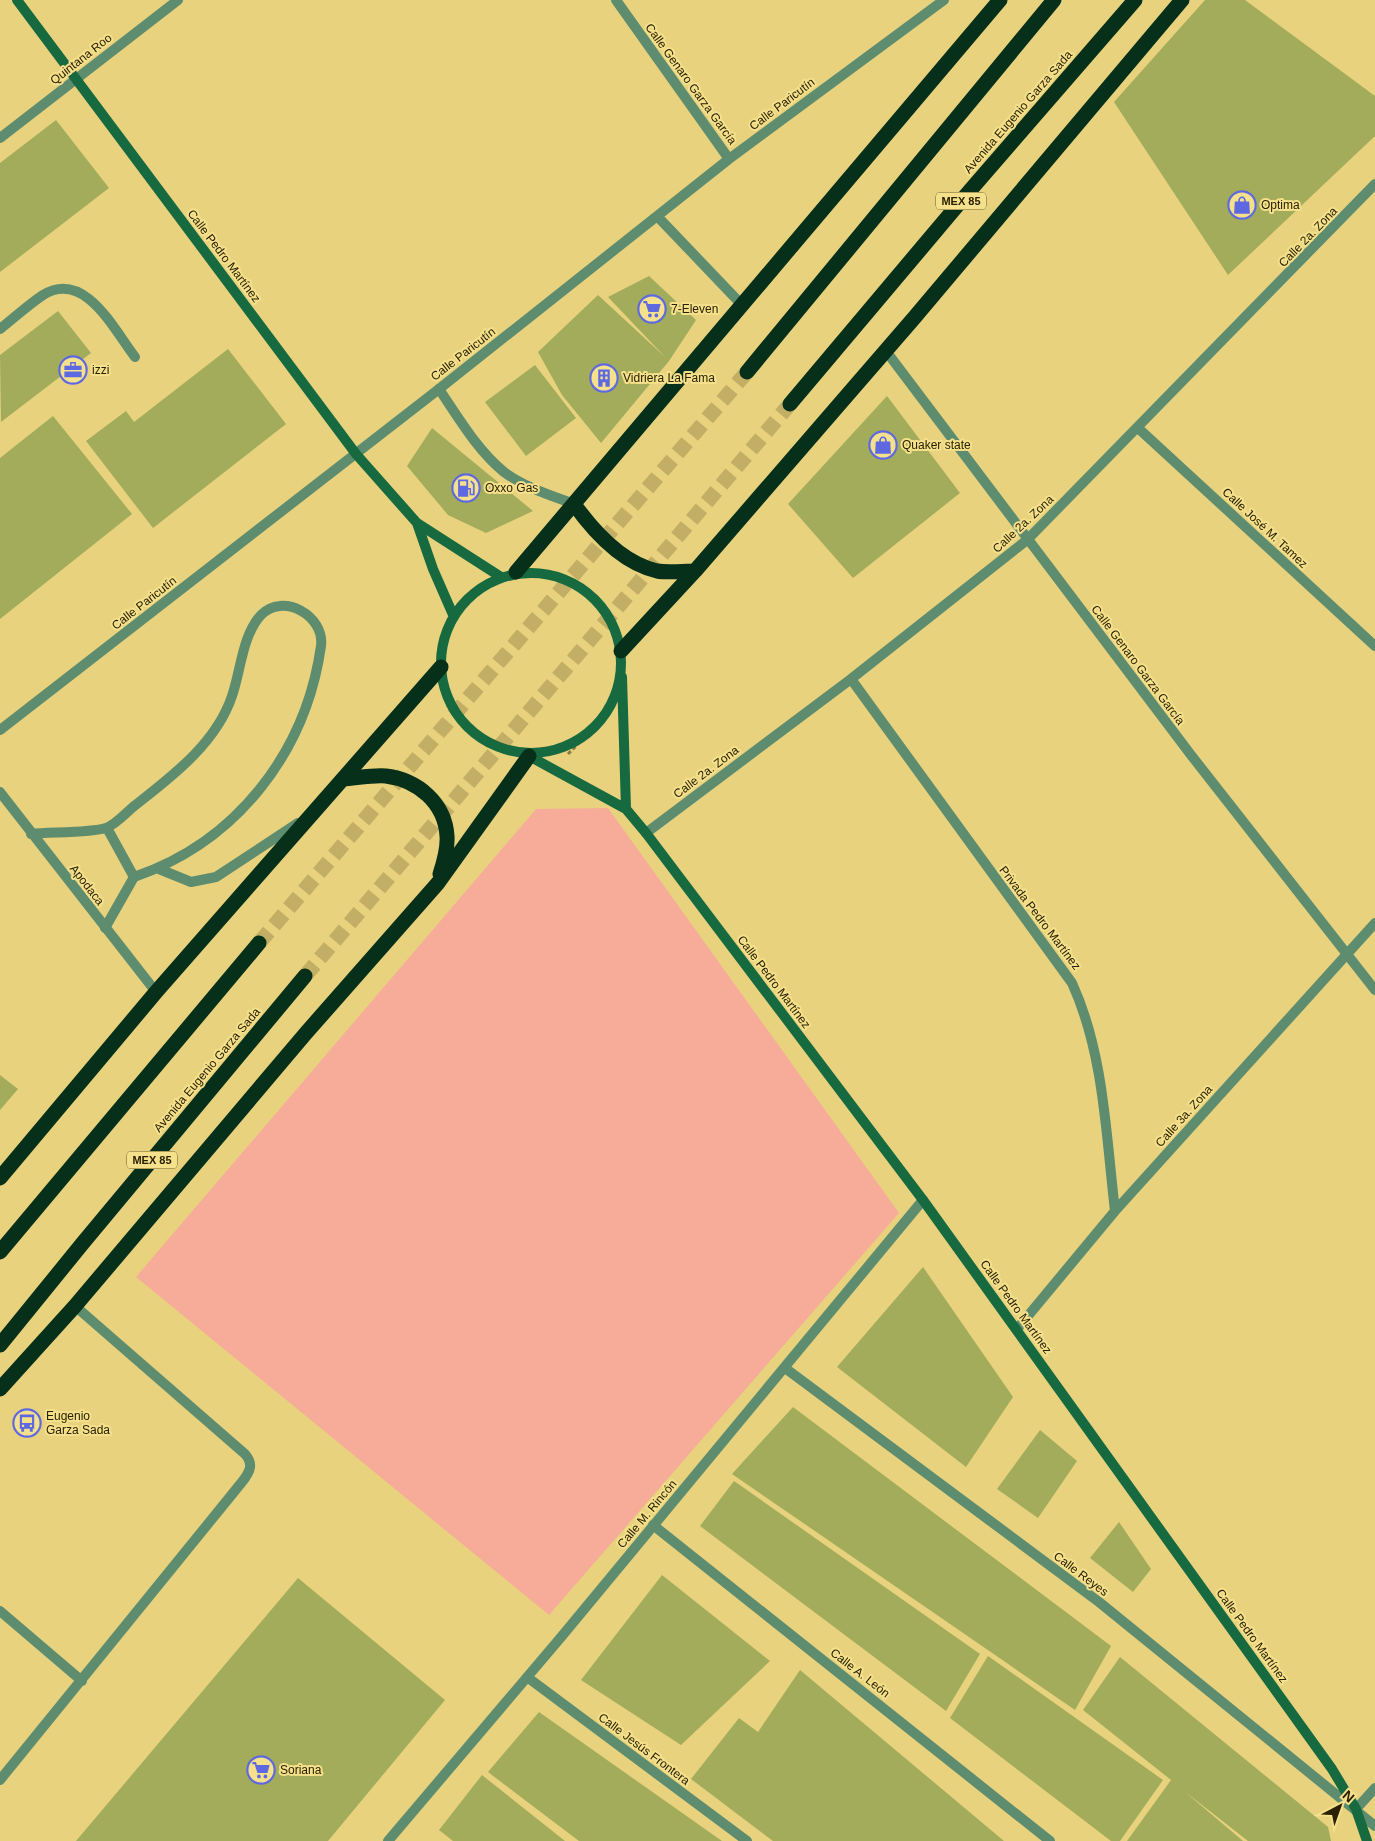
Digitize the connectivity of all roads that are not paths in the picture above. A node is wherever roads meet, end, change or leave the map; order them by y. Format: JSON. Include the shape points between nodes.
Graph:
{"nodes":[{"id":1,"x":17,"y":0,"type":"edge"},
{"id":2,"x":178,"y":0,"type":"edge"},
{"id":3,"x":616,"y":0,"type":"edge"},
{"id":4,"x":944,"y":0,"type":"edge"},
{"id":5,"x":1000,"y":0,"type":"edge"},
{"id":6,"x":1054,"y":0,"type":"edge"},
{"id":7,"x":1135,"y":0,"type":"edge"},
{"id":8,"x":1182,"y":0,"type":"edge"},
{"id":9,"x":76,"y":78,"type":"junction"},
{"id":10,"x":0,"y":138,"type":"edge"},
{"id":11,"x":729,"y":159,"type":"junction"},
{"id":12,"x":1375,"y":184,"type":"edge"},
{"id":13,"x":657,"y":216,"type":"junction"},
{"id":14,"x":742,"y":305,"type":"junction"},
{"id":15,"x":0,"y":329,"type":"edge"},
{"id":16,"x":886,"y":351,"type":"junction"},
{"id":17,"x":135,"y":357,"type":"dead end"},
{"id":18,"x":747,"y":372,"type":"tunnel mouth"},
{"id":19,"x":439,"y":389,"type":"junction"},
{"id":20,"x":790,"y":404,"type":"tunnel mouth"},
{"id":21,"x":1138,"y":428,"type":"junction"},
{"id":22,"x":356,"y":454,"type":"junction"},
{"id":23,"x":574,"y":504,"type":"junction"},
{"id":24,"x":417,"y":523,"type":"junction"},
{"id":25,"x":1027,"y":540,"type":"junction"},
{"id":26,"x":695,"y":571,"type":"junction"},
{"id":27,"x":516,"y":572,"type":"junction"},
{"id":28,"x":501,"y":577,"type":"junction"},
{"id":29,"x":454,"y":617,"type":"junction"},
{"id":30,"x":1375,"y":646,"type":"edge"},
{"id":31,"x":621,"y":651,"type":"junction"},
{"id":32,"x":441,"y":667,"type":"junction"},
{"id":33,"x":622,"y":671,"type":"junction"},
{"id":34,"x":851,"y":679,"type":"junction"},
{"id":35,"x":0,"y":730,"type":"edge"},
{"id":36,"x":529,"y":756,"type":"junction"},
{"id":37,"x":343,"y":779,"type":"junction"},
{"id":38,"x":0,"y":792,"type":"edge"},
{"id":39,"x":626,"y":809,"type":"junction"},
{"id":40,"x":313,"y":813,"type":"junction"},
{"id":41,"x":107,"y":828,"type":"junction"},
{"id":42,"x":646,"y":833,"type":"junction"},
{"id":43,"x":31,"y":834,"type":"junction"},
{"id":44,"x":159,"y":869,"type":"junction"},
{"id":45,"x":134,"y":877,"type":"junction"},
{"id":46,"x":438,"y":883,"type":"junction"},
{"id":47,"x":1375,"y":923,"type":"edge"},
{"id":48,"x":105,"y":928,"type":"junction"},
{"id":49,"x":259,"y":943,"type":"tunnel mouth"},
{"id":50,"x":1347,"y":954,"type":"junction"},
{"id":51,"x":305,"y":976,"type":"tunnel mouth"},
{"id":52,"x":1375,"y":990,"type":"edge"},
{"id":53,"x":156,"y":992,"type":"junction"},
{"id":54,"x":0,"y":1178,"type":"edge"},
{"id":55,"x":922,"y":1200,"type":"junction"},
{"id":56,"x":1115,"y":1210,"type":"junction"},
{"id":57,"x":0,"y":1252,"type":"edge"},
{"id":58,"x":75,"y":1306,"type":"junction"},
{"id":59,"x":1017,"y":1329,"type":"junction"},
{"id":60,"x":0,"y":1345,"type":"edge"},
{"id":61,"x":785,"y":1368,"type":"junction"},
{"id":62,"x":0,"y":1389,"type":"edge"},
{"id":63,"x":653,"y":1526,"type":"junction"},
{"id":64,"x":0,"y":1611,"type":"edge"},
{"id":65,"x":527,"y":1677,"type":"junction"},
{"id":66,"x":82,"y":1680,"type":"junction"},
{"id":67,"x":0,"y":1780,"type":"edge"},
{"id":68,"x":1375,"y":1788,"type":"edge"},
{"id":69,"x":1356,"y":1809,"type":"junction"},
{"id":70,"x":1375,"y":1826,"type":"edge"},
{"id":71,"x":388,"y":1841,"type":"edge"},
{"id":72,"x":747,"y":1841,"type":"edge"},
{"id":73,"x":1050,"y":1841,"type":"edge"},
{"id":74,"x":1366,"y":1841,"type":"edge"}],
"edges":[{"from":1,"to":9,"type":"street","name":"Calle Pedro Martínez"},
{"from":2,"to":9,"type":"street","name":"Quintana Roo"},
{"from":3,"to":11,"type":"street","name":"Calle Genaro Garza García"},
{"from":4,"to":11,"type":"street","name":"Calle Paricutín"},
{"from":5,"to":14,"type":"highway"},
{"from":6,"to":18,"type":"highway"},
{"from":7,"to":20,"type":"highway","name":"Avenida Eugenio Garza Sada","number":"MEX 85","via":[[966,194]]},
{"from":8,"to":16,"type":"highway"},
{"from":9,"to":10,"type":"street","name":"Quintana Roo"},
{"from":9,"to":22,"type":"street","name":"Calle Pedro Martínez"},
{"from":11,"to":13,"type":"street","name":"Calle Paricutín"},
{"from":12,"to":21,"type":"street","name":"Calle 2a. Zona"},
{"from":13,"to":14,"type":"street"},
{"from":13,"to":19,"type":"street","name":"Calle Paricutín"},
{"from":14,"to":23,"type":"highway"},
{"from":15,"to":17,"type":"street","via":[[44,294],[61,288],[77,290],[93,300]]},
{"from":16,"to":25,"type":"street","name":"Calle Genaro Garza García"},
{"from":16,"to":26,"type":"highway"},
{"from":19,"to":22,"type":"street","name":"Calle Paricutín"},
{"from":19,"to":23,"type":"street","via":[[474,439],[504,471],[536,490]]},
{"from":21,"to":25,"type":"street","name":"Calle 2a. Zona"},
{"from":21,"to":30,"type":"street","name":"Calle José M. Tamez"},
{"from":22,"to":24,"type":"street","name":"Calle Pedro Martínez"},
{"from":22,"to":35,"type":"street","name":"Calle Paricutín"},
{"from":23,"to":26,"type":"highway","via":[[590,526],[627,559],[658,571]]},
{"from":23,"to":27,"type":"highway"},
{"from":24,"to":28,"type":"street","name":"Calle Pedro Martínez"},
{"from":24,"to":29,"type":"street","name":"Calle Pedro Martínez"},
{"from":25,"to":34,"type":"street","name":"Calle 2a. Zona"},
{"from":25,"to":50,"type":"street","name":"Calle Genaro Garza García"},
{"from":26,"to":31,"type":"highway"},
{"from":27,"to":28,"type":"street","name":"Calle Pedro Martínez"},
{"from":27,"to":31,"type":"street","via":[[551,574],[580,586],[600,605],[615,627]]},
{"from":28,"to":29,"type":"street","name":"Calle Pedro Martínez","via":[[473,592]]},
{"from":29,"to":32,"type":"street","name":"Calle Pedro Martínez","via":[[444,639]]},
{"from":31,"to":33,"type":"street"},
{"from":32,"to":36,"type":"street","name":"Calle Pedro Martínez","via":[[446,692],[458,715],[475,733],[497,746]]},
{"from":32,"to":37,"type":"highway"},
{"from":33,"to":36,"type":"street","via":[[608,712],[589,733],[564,747]]},
{"from":33,"to":39,"type":"street"},
{"from":34,"to":42,"type":"street","name":"Calle 2a. Zona"},
{"from":34,"to":56,"type":"street","name":"Privada Pedro Martínez","via":[[1072,983],[1091,1035]]},
{"from":36,"to":39,"type":"street","name":"Calle Pedro Martínez"},
{"from":36,"to":46,"type":"highway"},
{"from":37,"to":40,"type":"highway"},
{"from":37,"to":46,"type":"highway","via":[[386,776],[415,785],[431,798],[445,822],[447,836]]},
{"from":38,"to":43,"type":"street","name":"Apodaca"},
{"from":39,"to":42,"type":"street","name":"Calle Pedro Martínez"},
{"from":40,"to":44,"type":"street","via":[[216,877],[191,882]]},
{"from":40,"to":53,"type":"highway"},
{"from":41,"to":43,"type":"street"},
{"from":41,"to":44,"type":"street","via":[[182,766],[213,733],[232,697],[246,643],[261,615],[270,608],[282,606],[293,607],[309,615],[322,640],[317,673],[288,745],[264,784],[241,812],[221,831]]},
{"from":41,"to":45,"type":"street"},
{"from":42,"to":55,"type":"street","name":"Calle Pedro Martínez"},
{"from":43,"to":48,"type":"street","name":"Apodaca"},
{"from":44,"to":45,"type":"street"},
{"from":45,"to":48,"type":"street"},
{"from":46,"to":58,"type":"highway"},
{"from":47,"to":50,"type":"street","name":"Calle 3a. Zona"},
{"from":48,"to":53,"type":"street","name":"Apodaca"},
{"from":49,"to":57,"type":"highway"},
{"from":50,"to":52,"type":"street","name":"Calle Genaro Garza García"},
{"from":50,"to":56,"type":"street","name":"Calle 3a. Zona"},
{"from":51,"to":60,"type":"highway","name":"Avenida Eugenio Garza Sada","number":"MEX 85"},
{"from":53,"to":54,"type":"highway"},
{"from":55,"to":59,"type":"street","name":"Calle Pedro Martínez"},
{"from":55,"to":61,"type":"street","name":"Calle M. Rincón"},
{"from":56,"to":59,"type":"street","name":"Calle 3a. Zona"},
{"from":58,"to":62,"type":"highway"},
{"from":58,"to":66,"type":"street","via":[[245,1454],[251,1467],[236,1490]]},
{"from":59,"to":69,"type":"street","name":"Calle Pedro Martínez","via":[[1332,1769]]},
{"from":61,"to":63,"type":"street","name":"Calle M. Rincón"},
{"from":61,"to":69,"type":"street","name":"Calle Reyes","via":[[1099,1602]]},
{"from":63,"to":65,"type":"street","name":"Calle M. Rincón"},
{"from":63,"to":73,"type":"street","name":"Calle A. León"},
{"from":64,"to":66,"type":"street"},
{"from":65,"to":71,"type":"street","name":"Calle M. Rincón"},
{"from":65,"to":72,"type":"street","name":"Calle Jesús Frontera"},
{"from":66,"to":67,"type":"street"},
{"from":68,"to":69,"type":"street"},
{"from":69,"to":70,"type":"street","name":"Calle Pedro Martínez"},
{"from":69,"to":74,"type":"street"}]}
